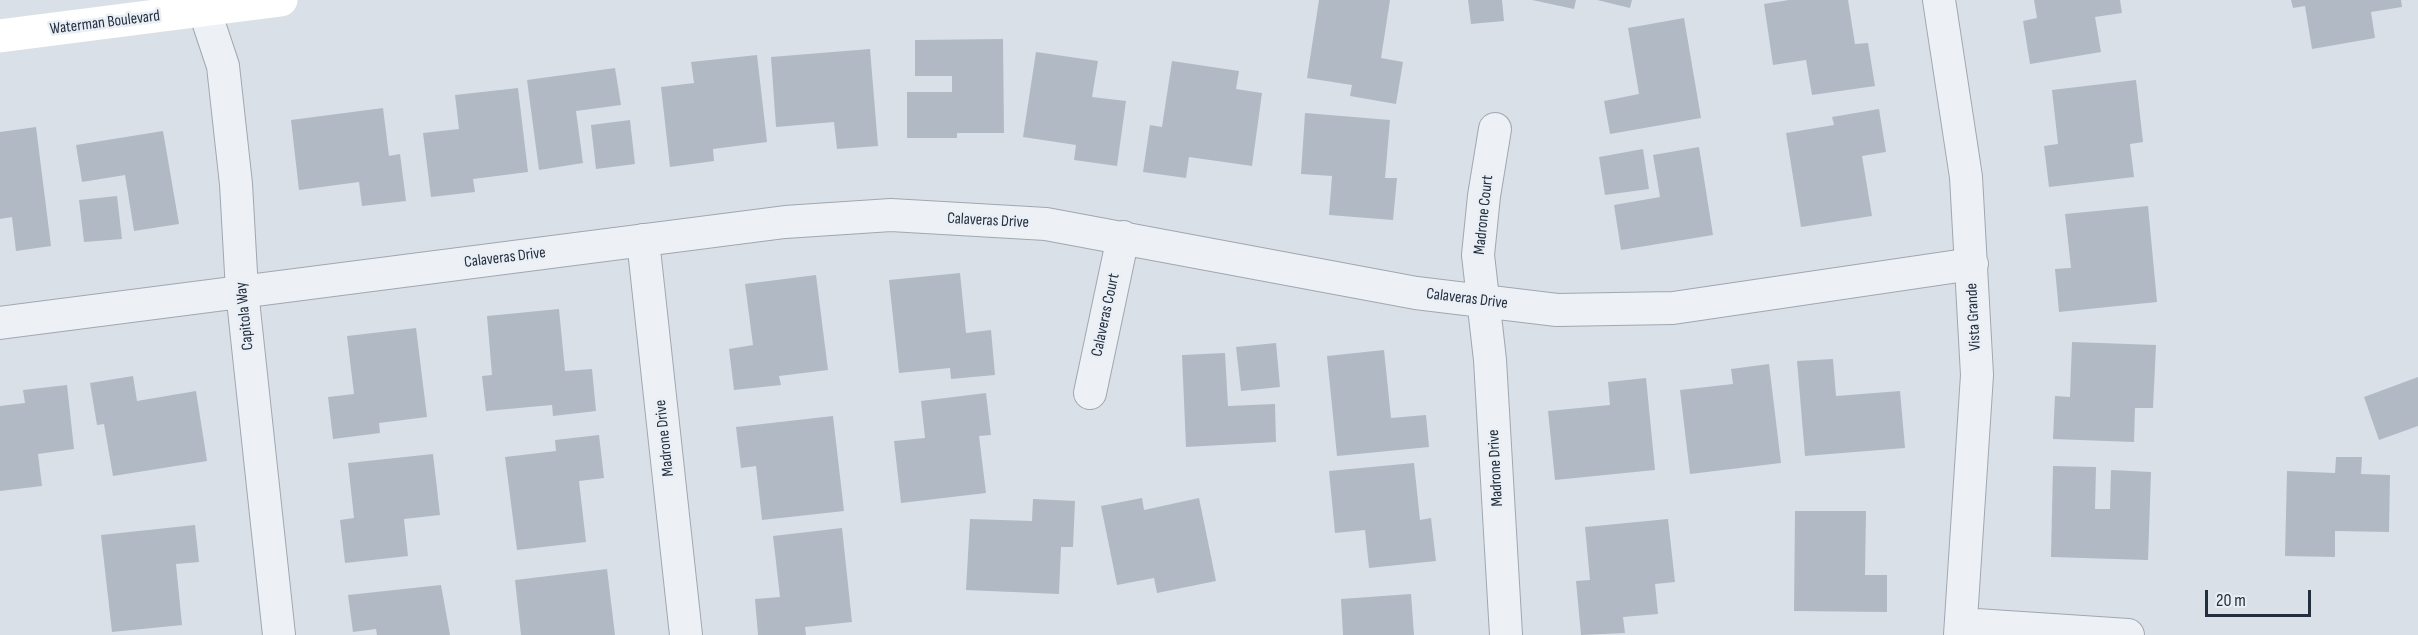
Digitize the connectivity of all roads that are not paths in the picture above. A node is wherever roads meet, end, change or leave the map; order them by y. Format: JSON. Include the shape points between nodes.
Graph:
{"nodes":[{"id":1,"x":281,"y":0,"type":"edge"},
{"id":2,"x":1939,"y":0,"type":"edge"},
{"id":3,"x":203,"y":5,"type":"edge"},
{"id":4,"x":0,"y":36,"type":"edge"},
{"id":5,"x":1495,"y":129,"type":"dead end"},
{"id":6,"x":1123,"y":237,"type":"junction"},
{"id":7,"x":643,"y":240,"type":"junction"},
{"id":8,"x":1972,"y":264,"type":"junction"},
{"id":9,"x":242,"y":291,"type":"junction"},
{"id":10,"x":1483,"y":302,"type":"junction"},
{"id":11,"x":0,"y":323,"type":"edge"},
{"id":12,"x":1090,"y":393,"type":"dead end"},
{"id":13,"x":1960,"y":629,"type":"edge"},
{"id":14,"x":279,"y":635,"type":"edge"},
{"id":15,"x":686,"y":635,"type":"edge"},
{"id":16,"x":1506,"y":635,"type":"edge"},
{"id":17,"x":2128,"y":635,"type":"edge"}],
"edges":[{"from":1,"to":3,"type":"main road","name":"Waterman Boulevard"},
{"from":2,"to":8,"type":"street","name":"Vista Grande","via":[[1966,177]]},
{"from":3,"to":4,"type":"main road","name":"Waterman Boulevard"},
{"from":3,"to":9,"type":"street","name":"Capitola Way","via":[[223,66],[236,184]]},
{"from":5,"to":10,"type":"street","name":"Madrone Court","via":[[1478,255]]},
{"from":6,"to":7,"type":"street","name":"Calaveras Drive","via":[[1046,224],[891,215],[785,222]]},
{"from":6,"to":10,"type":"street","name":"Calaveras Drive"},
{"from":6,"to":12,"type":"street","name":"Calaveras Court"},
{"from":7,"to":9,"type":"street","name":"Calaveras Drive"},
{"from":7,"to":15,"type":"street","name":"Madrone Drive"},
{"from":8,"to":10,"type":"street","name":"Calaveras Drive","via":[[1673,308],[1557,310]]},
{"from":8,"to":13,"type":"street","name":"Vista Grande","via":[[1977,375]]},
{"from":9,"to":11,"type":"street","name":"Calaveras Drive"},
{"from":9,"to":14,"type":"street","name":"Capitola Way"},
{"from":10,"to":16,"type":"street","name":"Madrone Drive"},
{"from":13,"to":17,"type":"street"}]}
